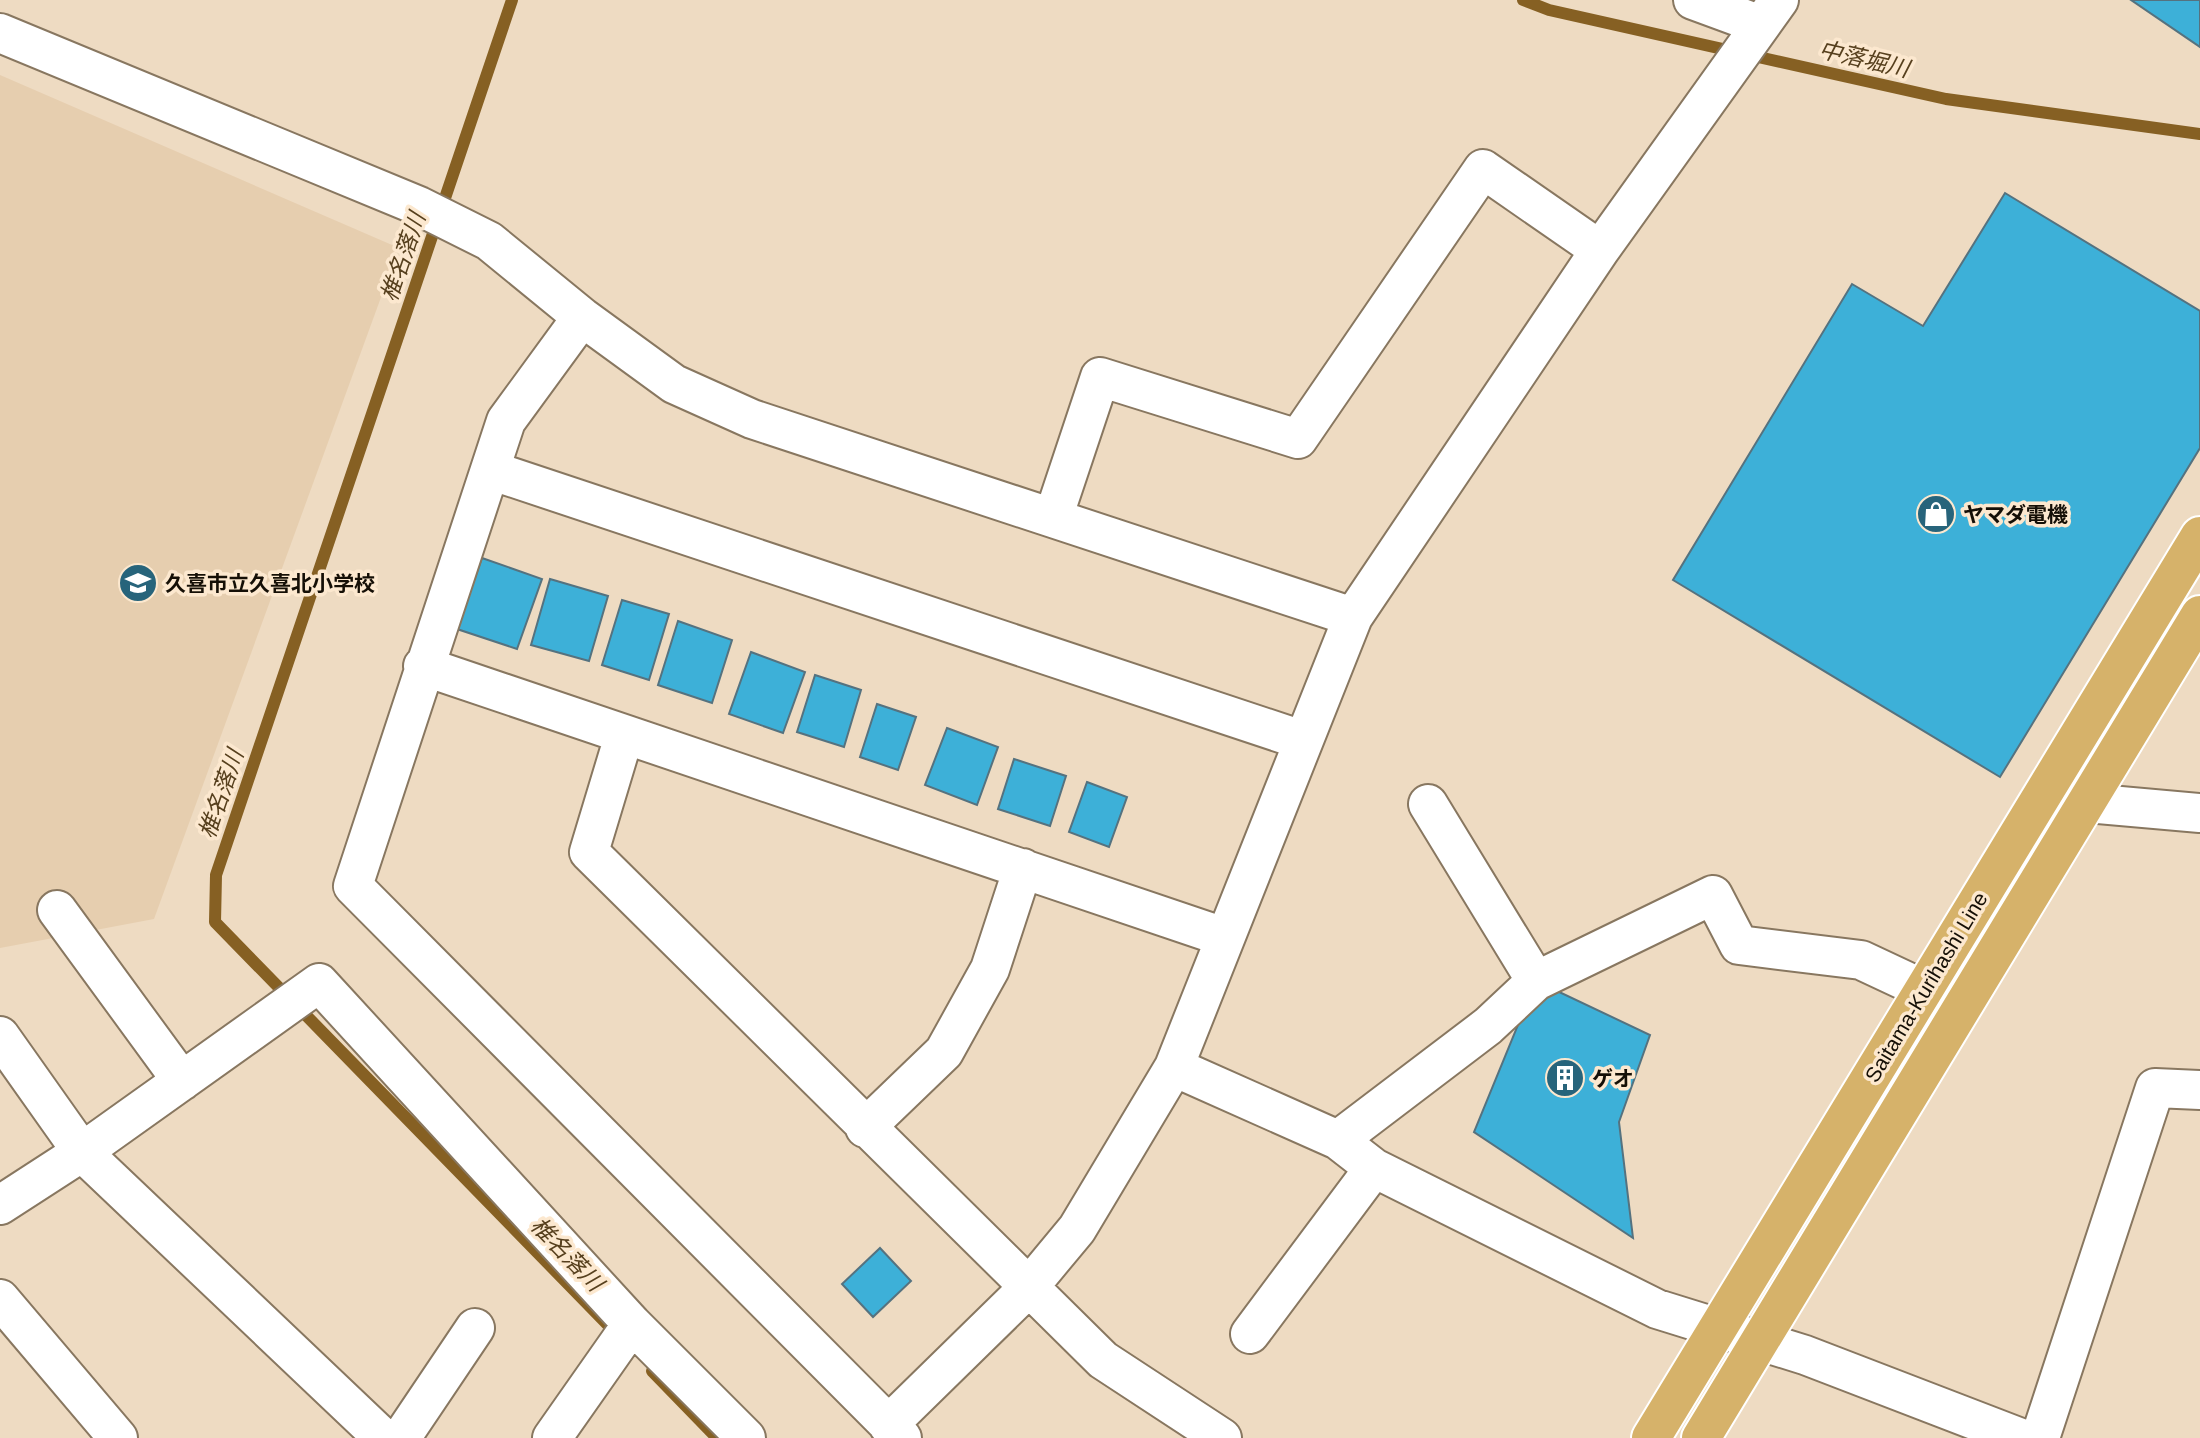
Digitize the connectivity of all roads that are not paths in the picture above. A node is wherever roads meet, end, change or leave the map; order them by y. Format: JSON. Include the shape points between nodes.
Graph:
{"nodes":[{"id":1,"x":1693,"y":0,"type":"edge"},
{"id":2,"x":1770,"y":13,"type":"edge"},
{"id":3,"x":0,"y":33,"type":"edge"},
{"id":4,"x":1600,"y":250,"type":"junction"},
{"id":5,"x":582,"y":317,"type":"junction"},
{"id":6,"x":490,"y":470,"type":"junction"},
{"id":7,"x":1052,"y":518,"type":"junction"},
{"id":8,"x":2200,"y":536,"type":"edge"},
{"id":9,"x":2200,"y":615,"type":"edge"},
{"id":10,"x":1353,"y":617,"type":"junction"},
{"id":11,"x":423,"y":666,"type":"junction"},
{"id":12,"x":624,"y":736,"type":"junction"},
{"id":13,"x":1302,"y":740,"type":"junction"},
{"id":14,"x":2087,"y":803,"type":"junction"},
{"id":15,"x":1428,"y":804,"type":"dead end"},
{"id":16,"x":2200,"y":813,"type":"edge"},
{"id":17,"x":1023,"y":868,"type":"junction"},
{"id":18,"x":57,"y":909,"type":"dead end"},
{"id":19,"x":1224,"y":937,"type":"junction"},
{"id":20,"x":1536,"y":981,"type":"junction"},
{"id":21,"x":1925,"y":990,"type":"junction"},
{"id":22,"x":0,"y":1036,"type":"edge"},
{"id":23,"x":1174,"y":1067,"type":"junction"},
{"id":24,"x":182,"y":1081,"type":"junction"},
{"id":25,"x":2200,"y":1090,"type":"edge"},
{"id":26,"x":865,"y":1128,"type":"junction"},
{"id":27,"x":1338,"y":1140,"type":"junction"},
{"id":28,"x":82,"y":1152,"type":"junction"},
{"id":29,"x":1374,"y":1168,"type":"junction"},
{"id":30,"x":0,"y":1204,"type":"edge"},
{"id":31,"x":1028,"y":1288,"type":"junction"},
{"id":32,"x":0,"y":1299,"type":"edge"},
{"id":33,"x":632,"y":1324,"type":"junction"},
{"id":34,"x":475,"y":1328,"type":"dead end"},
{"id":35,"x":1718,"y":1328,"type":"junction"},
{"id":36,"x":1250,"y":1335,"type":"dead end"},
{"id":37,"x":1761,"y":1341,"type":"junction"},
{"id":38,"x":895,"y":1431,"type":"edge"},
{"id":39,"x":118,"y":1438,"type":"edge"},
{"id":40,"x":383,"y":1438,"type":"edge"},
{"id":41,"x":401,"y":1438,"type":"edge"},
{"id":42,"x":552,"y":1438,"type":"edge"},
{"id":43,"x":746,"y":1438,"type":"edge"},
{"id":44,"x":1222,"y":1438,"type":"edge"},
{"id":45,"x":1651,"y":1438,"type":"edge"},
{"id":46,"x":1701,"y":1438,"type":"edge"},
{"id":47,"x":2021,"y":1438,"type":"edge"},
{"id":48,"x":2040,"y":1438,"type":"edge"}],
"edges":[{"from":1,"to":2,"type":"street"},
{"from":2,"to":4,"type":"street"},
{"from":3,"to":5,"type":"street","via":[[419,206],[489,241]]},
{"from":4,"to":7,"type":"street","via":[[1483,169],[1298,439],[1100,377]]},
{"from":4,"to":10,"type":"street"},
{"from":5,"to":6,"type":"street","via":[[506,421]]},
{"from":5,"to":7,"type":"street","via":[[674,384],[752,419]]},
{"from":6,"to":11,"type":"street"},
{"from":6,"to":13,"type":"street"},
{"from":7,"to":10,"type":"street"},
{"from":8,"to":21,"type":"main road","name":"Saitama-Kurihashi Line"},
{"from":9,"to":14,"type":"main road","name":"Saitama-Kurihashi Line"},
{"from":10,"to":13,"type":"street"},
{"from":11,"to":12,"type":"street"},
{"from":11,"to":38,"type":"street","via":[[354,886]]},
{"from":12,"to":17,"type":"street"},
{"from":12,"to":26,"type":"street","via":[[589,852]]},
{"from":13,"to":19,"type":"street"},
{"from":14,"to":16,"type":"street"},
{"from":14,"to":37,"type":"main road","name":"Saitama-Kurihashi Line"},
{"from":15,"to":20,"type":"street"},
{"from":17,"to":19,"type":"street"},
{"from":17,"to":26,"type":"street","via":[[990,969],[944,1052]]},
{"from":18,"to":24,"type":"street"},
{"from":19,"to":23,"type":"street"},
{"from":20,"to":21,"type":"street","via":[[1713,895],[1739,945],[1861,960]]},
{"from":20,"to":27,"type":"street","via":[[1488,1026]]},
{"from":21,"to":35,"type":"main road","name":"Saitama-Kurihashi Line"},
{"from":22,"to":28,"type":"street"},
{"from":23,"to":27,"type":"street"},
{"from":23,"to":31,"type":"street","via":[[1077,1229]]},
{"from":24,"to":28,"type":"street"},
{"from":24,"to":33,"type":"street","via":[[319,983]]},
{"from":25,"to":48,"type":"street","via":[[2155,1088]]},
{"from":26,"to":31,"type":"street"},
{"from":27,"to":29,"type":"street"},
{"from":28,"to":30,"type":"street"},
{"from":28,"to":40,"type":"street"},
{"from":29,"to":35,"type":"street","via":[[1657,1309]]},
{"from":29,"to":36,"type":"street"},
{"from":31,"to":38,"type":"street"},
{"from":31,"to":44,"type":"street","via":[[1104,1360]]},
{"from":32,"to":39,"type":"street"},
{"from":33,"to":42,"type":"street"},
{"from":33,"to":43,"type":"street"},
{"from":34,"to":41,"type":"street"},
{"from":35,"to":37,"type":"street"},
{"from":35,"to":45,"type":"main road","name":"Saitama-Kurihashi Line"},
{"from":37,"to":46,"type":"main road","name":"Saitama-Kurihashi Line"},
{"from":37,"to":47,"type":"street"}]}
